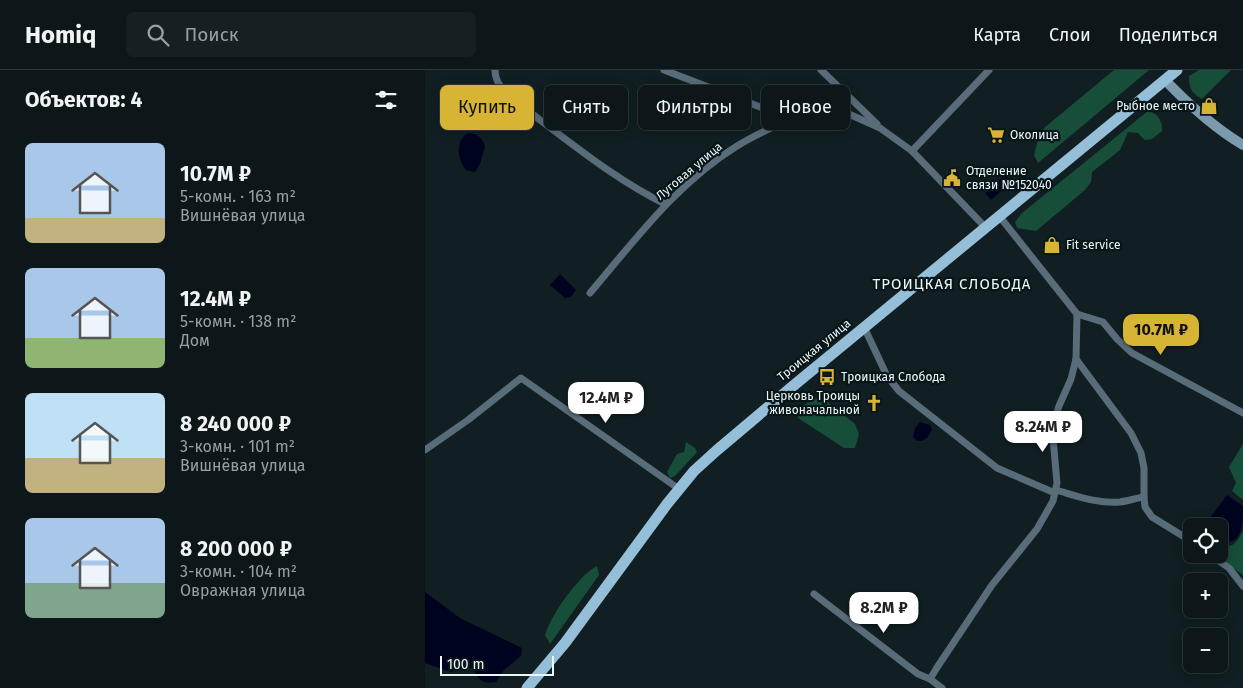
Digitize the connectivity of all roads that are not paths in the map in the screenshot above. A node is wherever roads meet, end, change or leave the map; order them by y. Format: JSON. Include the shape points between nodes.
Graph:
{"nodes":[{"id":1,"x":495,"y":70,"type":"edge"},
{"id":2,"x":664,"y":70,"type":"edge"},
{"id":3,"x":821,"y":70,"type":"edge"},
{"id":4,"x":989,"y":70,"type":"edge"},
{"id":5,"x":1172,"y":73,"type":"edge"},
{"id":6,"x":761,"y":107,"type":"edge"},
{"id":7,"x":850,"y":114,"type":"edge"},
{"id":8,"x":881,"y":128,"type":"junction"},
{"id":9,"x":768,"y":130,"type":"edge"},
{"id":10,"x":1243,"y":145,"type":"edge"},
{"id":11,"x":911,"y":151,"type":"junction"},
{"id":12,"x":665,"y":204,"type":"junction"},
{"id":13,"x":1000,"y":217,"type":"junction"},
{"id":14,"x":986,"y":228,"type":"junction"},
{"id":15,"x":590,"y":293,"type":"dead end"},
{"id":16,"x":1077,"y":314,"type":"junction"},
{"id":17,"x":864,"y":327,"type":"junction"},
{"id":18,"x":1076,"y":359,"type":"junction"},
{"id":19,"x":1243,"y":413,"type":"edge"},
{"id":20,"x":425,"y":450,"type":"edge"},
{"id":21,"x":679,"y":489,"type":"junction"},
{"id":22,"x":1056,"y":492,"type":"junction"},
{"id":23,"x":1143,"y":497,"type":"junction"},
{"id":24,"x":1183,"y":536,"type":"edge"},
{"id":25,"x":1222,"y":563,"type":"edge"},
{"id":26,"x":1243,"y":586,"type":"edge"},
{"id":27,"x":814,"y":594,"type":"dead end"},
{"id":28,"x":930,"y":679,"type":"junction"},
{"id":29,"x":527,"y":688,"type":"edge"},
{"id":30,"x":942,"y":688,"type":"edge"}],
"edges":[{"from":1,"to":12,"type":"street","via":[[500,86],[527,110],[579,150]]},
{"from":2,"to":6,"type":"street"},
{"from":3,"to":8,"type":"street"},
{"from":4,"to":11,"type":"street"},
{"from":5,"to":10,"type":"street","via":[[1190,106]]},
{"from":5,"to":13,"type":"main road","name":"Троицкая улица"},
{"from":7,"to":8,"type":"street"},
{"from":8,"to":11,"type":"street"},
{"from":9,"to":12,"type":"street","name":"Луговая улица","via":[[713,163]]},
{"from":11,"to":14,"type":"street"},
{"from":12,"to":15,"type":"street","name":"Луговая улица"},
{"from":13,"to":14,"type":"main road","name":"Троицкая улица"},
{"from":13,"to":16,"type":"street"},
{"from":14,"to":17,"type":"main road","name":"Троицкая улица"},
{"from":16,"to":18,"type":"street"},
{"from":16,"to":19,"type":"street","via":[[1103,322],[1132,353]]},
{"from":17,"to":21,"type":"main road","name":"Троицкая улица","via":[[726,442]]},
{"from":17,"to":22,"type":"street","via":[[887,376],[899,391],[997,468]]},
{"from":18,"to":22,"type":"street","via":[[1054,421]]},
{"from":18,"to":23,"type":"street","via":[[1121,419],[1141,453]]},
{"from":20,"to":21,"type":"street","via":[[521,378]]},
{"from":21,"to":29,"type":"main road","name":"Троицкая улица","via":[[565,643]]},
{"from":22,"to":23,"type":"street","via":[[1107,502]]},
{"from":22,"to":28,"type":"street","via":[[1037,528],[992,585]]},
{"from":23,"to":24,"type":"street","via":[[1152,517]]},
{"from":25,"to":26,"type":"street"},
{"from":27,"to":28,"type":"street"},
{"from":28,"to":30,"type":"street"}]}
